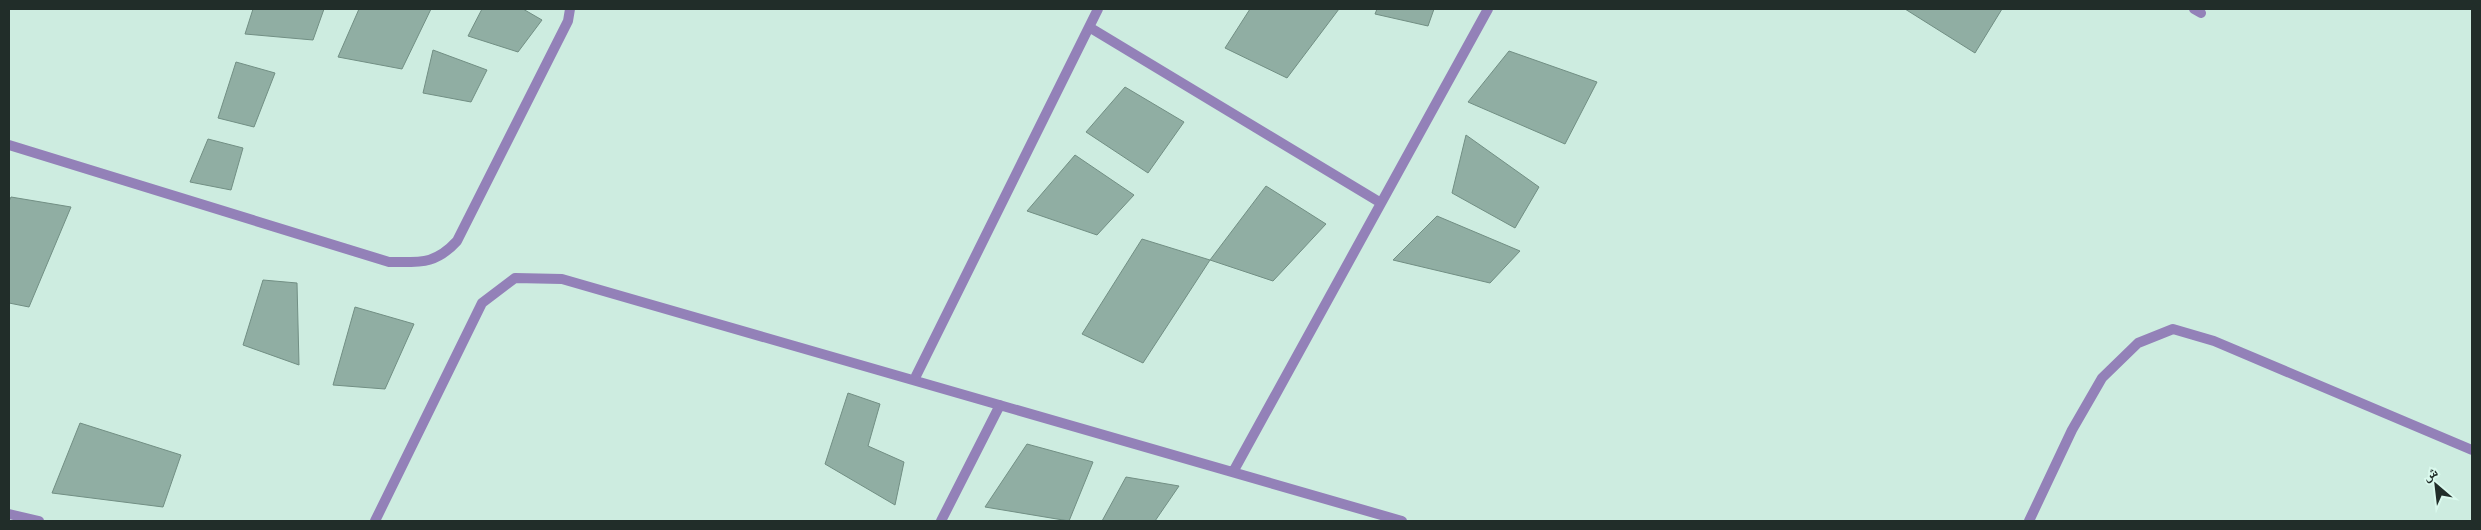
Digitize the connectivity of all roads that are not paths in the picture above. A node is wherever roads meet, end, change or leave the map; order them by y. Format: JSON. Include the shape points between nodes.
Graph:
{"nodes":[{"id":1,"x":570,"y":9,"type":"edge"},
{"id":2,"x":1098,"y":9,"type":"edge"},
{"id":3,"x":1488,"y":9,"type":"edge"},
{"id":4,"x":1089,"y":27,"type":"junction"},
{"id":5,"x":9,"y":145,"type":"edge"},
{"id":6,"x":1381,"y":202,"type":"junction"},
{"id":7,"x":914,"y":380,"type":"junction"},
{"id":8,"x":1000,"y":405,"type":"junction"},
{"id":9,"x":2472,"y":450,"type":"edge"},
{"id":10,"x":1233,"y":472,"type":"junction"},
{"id":11,"x":9,"y":514,"type":"edge"},
{"id":12,"x":39,"y":521,"type":"edge"},
{"id":13,"x":375,"y":521,"type":"edge"},
{"id":14,"x":941,"y":521,"type":"edge"},
{"id":15,"x":1402,"y":521,"type":"edge"},
{"id":16,"x":2029,"y":521,"type":"edge"}],
"edges":[{"from":1,"to":5,"type":"street","via":[[568,20],[457,241],[445,255],[431,260],[389,262]]},
{"from":2,"to":4,"type":"street"},
{"from":3,"to":6,"type":"street"},
{"from":4,"to":6,"type":"street"},
{"from":4,"to":7,"type":"street"},
{"from":6,"to":10,"type":"street"},
{"from":7,"to":8,"type":"street"},
{"from":7,"to":13,"type":"street","via":[[562,280],[515,278],[482,302]]},
{"from":8,"to":10,"type":"street"},
{"from":8,"to":14,"type":"street"},
{"from":9,"to":16,"type":"street","via":[[2214,341],[2173,329],[2138,344],[2102,378],[2072,430]]},
{"from":10,"to":15,"type":"street"},
{"from":11,"to":12,"type":"street"}]}
